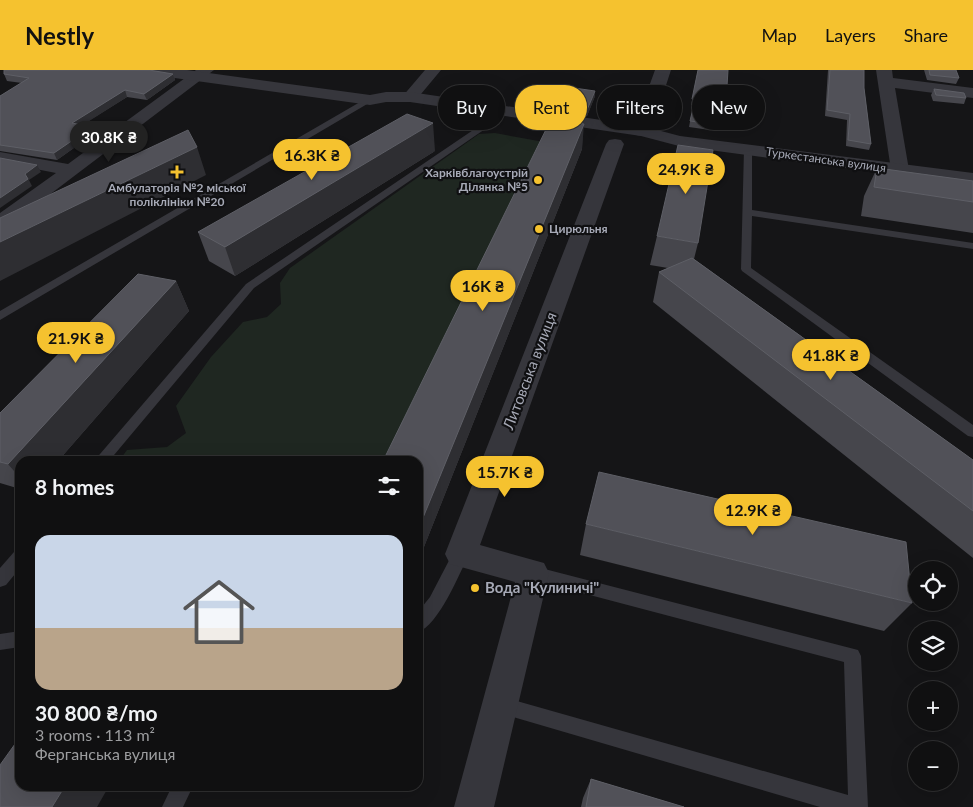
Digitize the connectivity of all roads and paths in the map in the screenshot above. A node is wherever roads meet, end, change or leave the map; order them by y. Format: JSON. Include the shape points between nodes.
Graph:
{"nodes":[{"id":1,"x":153,"y":70,"type":"edge"},
{"id":2,"x":433,"y":70,"type":"edge"},
{"id":3,"x":663,"y":70,"type":"edge"},
{"id":4,"x":202,"y":73,"type":"edge"},
{"id":5,"x":885,"y":76,"type":"edge"},
{"id":6,"x":973,"y":92,"type":"edge"},
{"id":7,"x":410,"y":97,"type":"junction"},
{"id":8,"x":370,"y":100,"type":"junction"},
{"id":9,"x":438,"y":117,"type":"edge"},
{"id":10,"x":478,"y":130,"type":"edge"},
{"id":11,"x":642,"y":131,"type":"junction"},
{"id":12,"x":679,"y":141,"type":"junction"},
{"id":13,"x":606,"y":143,"type":"joint"},
{"id":14,"x":748,"y":149,"type":"junction"},
{"id":15,"x":0,"y":157,"type":"edge"},
{"id":16,"x":72,"y":170,"type":"junction"},
{"id":17,"x":900,"y":170,"type":"junction"},
{"id":18,"x":973,"y":180,"type":"edge"},
{"id":19,"x":747,"y":212,"type":"junction"},
{"id":20,"x":0,"y":223,"type":"edge"},
{"id":21,"x":973,"y":246,"type":"edge"},
{"id":22,"x":0,"y":316,"type":"edge"},
{"id":23,"x":973,"y":432,"type":"edge"},
{"id":24,"x":105,"y":456,"type":"edge"},
{"id":25,"x":461,"y":554,"type":"junction"},
{"id":26,"x":15,"y":562,"type":"edge"},
{"id":27,"x":533,"y":573,"type":"junction"},
{"id":28,"x":0,"y":580,"type":"edge"},
{"id":29,"x":423,"y":618,"type":"edge"},
{"id":30,"x":15,"y":640,"type":"edge"},
{"id":31,"x":0,"y":642,"type":"edge"},
{"id":32,"x":499,"y":705,"type":"junction"},
{"id":33,"x":180,"y":791,"type":"edge"},
{"id":34,"x":172,"y":807,"type":"edge"},
{"id":35,"x":474,"y":807,"type":"edge"},
{"id":36,"x":856,"y":807,"type":"edge"}],
"edges":[{"from":1,"to":4,"type":"street","name":"Туркестанська вулиця"},
{"from":2,"to":7,"type":"street"},
{"from":3,"to":11,"type":"street"},
{"from":4,"to":8,"type":"street","name":"Туркестанська вулиця"},
{"from":4,"to":16,"type":"street"},
{"from":5,"to":6,"type":"street"},
{"from":5,"to":17,"type":"street"},
{"from":7,"to":8,"type":"street","name":"Туркестанська вулиця","via":[[386,96]]},
{"from":7,"to":11,"type":"street","name":"Туркестанська вулиця"},
{"from":8,"to":9,"type":"street","name":"Туркестанська вулиця","via":[[385,109]]},
{"from":8,"to":22,"type":"lane"},
{"from":10,"to":24,"type":"lane","via":[[250,286]]},
{"from":11,"to":12,"type":"street","name":"Туркестанська вулиця"},
{"from":12,"to":13,"type":"street","name":"Туркестанська вулиця","via":[[649,146]]},
{"from":12,"to":14,"type":"street","name":"Туркестанська вулиця"},
{"from":13,"to":25,"type":"street","name":"Литовська вулиця"},
{"from":14,"to":17,"type":"street","name":"Туркестанська вулиця"},
{"from":14,"to":19,"type":"lane"},
{"from":15,"to":16,"type":"street"},
{"from":16,"to":20,"type":"street"},
{"from":17,"to":18,"type":"street","name":"Туркестанська вулиця"},
{"from":19,"to":21,"type":"lane"},
{"from":19,"to":23,"type":"lane","via":[[746,270]]},
{"from":25,"to":27,"type":"street"},
{"from":25,"to":29,"type":"lane","via":[[436,602]]},
{"from":26,"to":28,"type":"lane"},
{"from":27,"to":32,"type":"street"},
{"from":27,"to":36,"type":"lane","via":[[852,656]]},
{"from":30,"to":31,"type":"lane"},
{"from":32,"to":35,"type":"street"},
{"from":32,"to":36,"type":"lane"},
{"from":33,"to":34,"type":"lane"}]}
